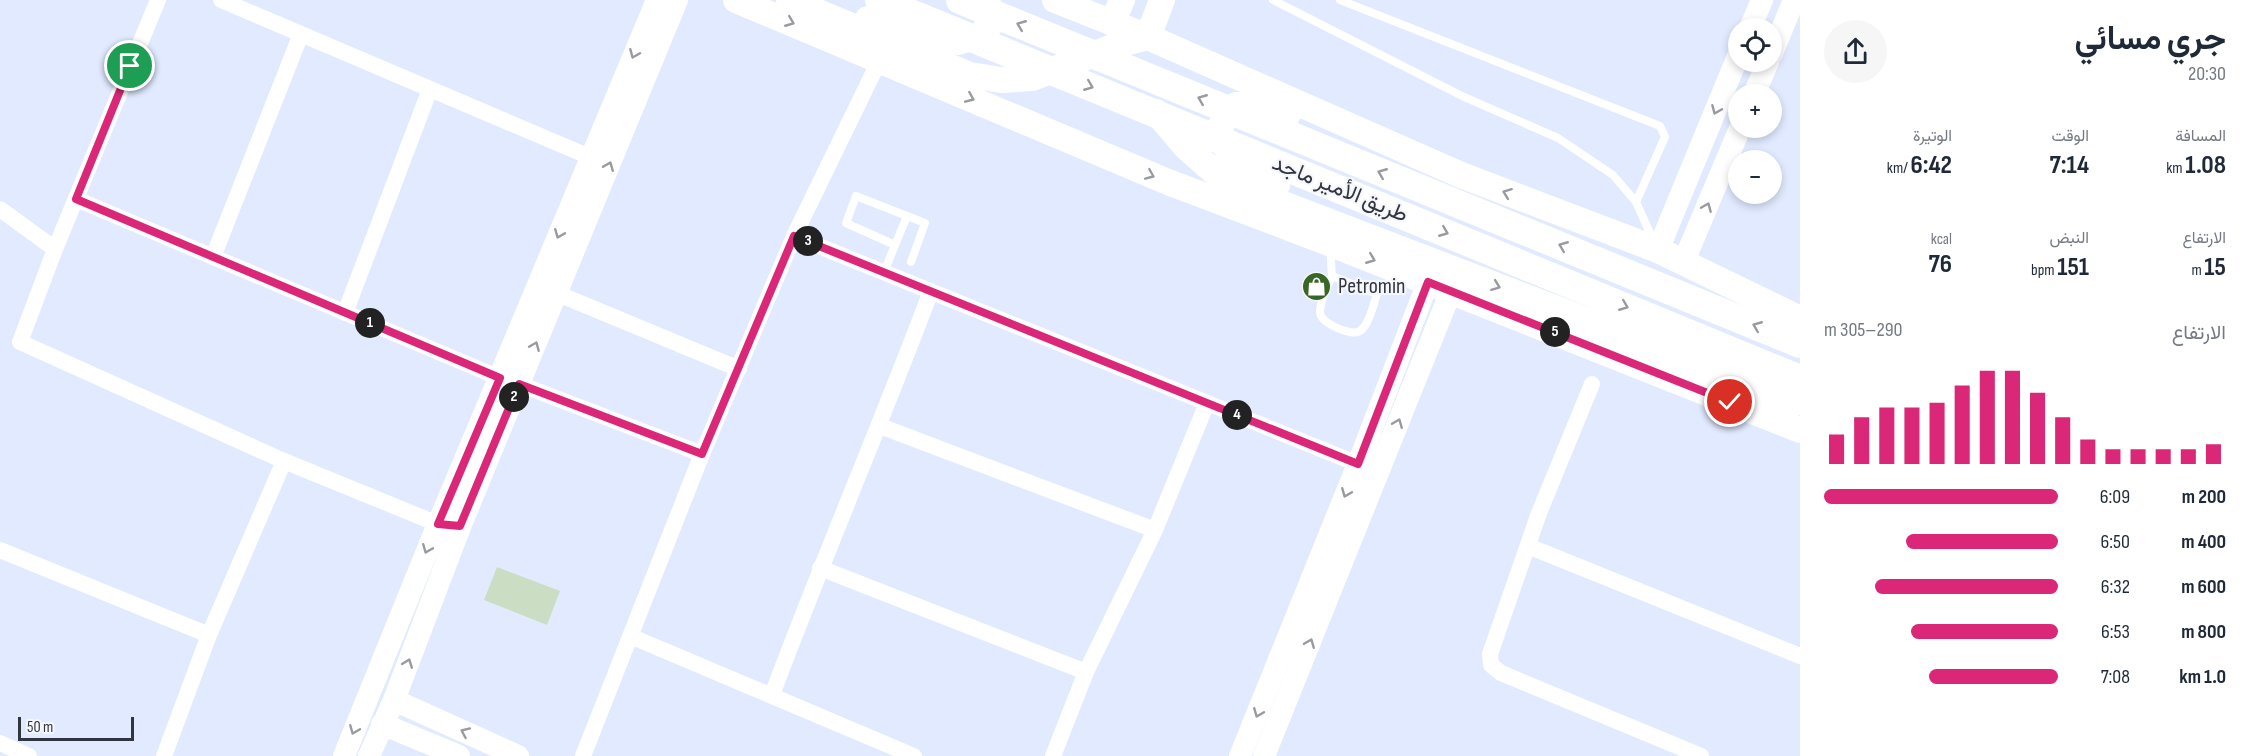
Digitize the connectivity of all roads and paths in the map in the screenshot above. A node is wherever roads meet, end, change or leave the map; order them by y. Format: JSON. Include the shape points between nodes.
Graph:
{"nodes":[{"id":1,"x":158,"y":0,"type":"edge"},
{"id":2,"x":221,"y":0,"type":"edge"},
{"id":3,"x":657,"y":0,"type":"edge"},
{"id":4,"x":677,"y":0,"type":"edge"},
{"id":5,"x":736,"y":0,"type":"edge"},
{"id":6,"x":789,"y":0,"type":"edge"},
{"id":7,"x":795,"y":0,"type":"edge"},
{"id":8,"x":879,"y":0,"type":"edge"},
{"id":9,"x":960,"y":0,"type":"edge"},
{"id":10,"x":987,"y":0,"type":"edge"},
{"id":11,"x":1055,"y":0,"type":"edge"},
{"id":12,"x":1162,"y":0,"type":"edge"},
{"id":13,"x":1274,"y":0,"type":"edge"},
{"id":14,"x":1340,"y":0,"type":"edge"},
{"id":15,"x":1762,"y":0,"type":"edge"},
{"id":16,"x":1794,"y":0,"type":"edge"},
{"id":17,"x":1754,"y":18,"type":"edge"},
{"id":18,"x":1117,"y":23,"type":"edge"},
{"id":19,"x":1782,"y":29,"type":"edge"},
{"id":20,"x":301,"y":34,"type":"junction"},
{"id":21,"x":1148,"y":37,"type":"junction"},
{"id":22,"x":880,"y":59,"type":"junction"},
{"id":23,"x":1731,"y":72,"type":"edge"},
{"id":24,"x":430,"y":89,"type":"junction"},
{"id":25,"x":1138,"y":92,"type":"junction"},
{"id":26,"x":1736,"y":138,"type":"edge"},
{"id":27,"x":591,"y":157,"type":"junction"},
{"id":28,"x":1461,"y":175,"type":"junction"},
{"id":29,"x":76,"y":199,"type":"junction"},
{"id":30,"x":1636,"y":202,"type":"junction"},
{"id":31,"x":0,"y":209,"type":"edge"},
{"id":32,"x":907,"y":216,"type":"junction"},
{"id":33,"x":794,"y":236,"type":"junction"},
{"id":34,"x":1329,"y":243,"type":"junction"},
{"id":35,"x":895,"y":245,"type":"junction"},
{"id":36,"x":56,"y":249,"type":"junction"},
{"id":37,"x":1658,"y":250,"type":"junction"},
{"id":38,"x":213,"y":257,"type":"junction"},
{"id":39,"x":1684,"y":261,"type":"junction"},
{"id":40,"x":911,"y":262,"type":"dead end"},
{"id":41,"x":1410,"y":264,"type":"junction"},
{"id":42,"x":884,"y":272,"type":"junction"},
{"id":43,"x":1332,"y":276,"type":"junction"},
{"id":44,"x":1717,"y":277,"type":"junction"},
{"id":45,"x":1439,"y":286,"type":"junction"},
{"id":46,"x":931,"y":291,"type":"junction"},
{"id":47,"x":556,"y":293,"type":"junction"},
{"id":48,"x":1377,"y":294,"type":"junction"},
{"id":49,"x":1800,"y":309,"type":"edge"},
{"id":50,"x":345,"y":313,"type":"junction"},
{"id":51,"x":1800,"y":319,"type":"edge"},
{"id":52,"x":1625,"y":335,"type":"junction"},
{"id":53,"x":1800,"y":344,"type":"edge"},
{"id":54,"x":739,"y":369,"type":"junction"},
{"id":55,"x":1800,"y":379,"type":"edge"},
{"id":56,"x":509,"y":381,"type":"junction"},
{"id":57,"x":1592,"y":384,"type":"dead end"},
{"id":58,"x":1800,"y":402,"type":"edge"},
{"id":59,"x":1208,"y":403,"type":"junction"},
{"id":60,"x":1800,"y":418,"type":"edge"},
{"id":61,"x":880,"y":426,"type":"junction"},
{"id":62,"x":1800,"y":430,"type":"edge"},
{"id":63,"x":702,"y":454,"type":"junction"},
{"id":64,"x":284,"y":461,"type":"junction"},
{"id":65,"x":1358,"y":464,"type":"junction"},
{"id":66,"x":438,"y":524,"type":"junction"},
{"id":67,"x":460,"y":526,"type":"junction"},
{"id":68,"x":1155,"y":530,"type":"junction"},
{"id":69,"x":1528,"y":546,"type":"junction"},
{"id":70,"x":0,"y":550,"type":"edge"},
{"id":71,"x":820,"y":568,"type":"junction"},
{"id":72,"x":209,"y":635,"type":"junction"},
{"id":73,"x":630,"y":636,"type":"junction"},
{"id":74,"x":1800,"y":656,"type":"edge"},
{"id":75,"x":1086,"y":672,"type":"junction"},
{"id":76,"x":1284,"y":677,"type":"junction"},
{"id":77,"x":772,"y":694,"type":"junction"},
{"id":78,"x":394,"y":700,"type":"junction"},
{"id":79,"x":382,"y":724,"type":"junction"},
{"id":80,"x":0,"y":743,"type":"edge"},
{"id":81,"x":29,"y":756,"type":"edge"},
{"id":82,"x":164,"y":756,"type":"edge"},
{"id":83,"x":344,"y":756,"type":"edge"},
{"id":84,"x":369,"y":756,"type":"edge"},
{"id":85,"x":459,"y":756,"type":"edge"},
{"id":86,"x":518,"y":756,"type":"edge"},
{"id":87,"x":582,"y":756,"type":"edge"},
{"id":88,"x":914,"y":756,"type":"edge"},
{"id":89,"x":1053,"y":756,"type":"edge"},
{"id":90,"x":1240,"y":756,"type":"edge"},
{"id":91,"x":1264,"y":756,"type":"edge"},
{"id":92,"x":1701,"y":756,"type":"edge"}],
"edges":[{"from":1,"to":29,"type":"street"},
{"from":2,"to":20,"type":"street"},
{"from":3,"to":27,"type":"street","one_way":true},
{"from":47,"to":4,"type":"street","one_way":true},
{"from":5,"to":22,"type":"main road","one_way":true},
{"from":6,"to":18,"type":"main road","via":[[970,75],[1001,80],[1032,78]]},
{"from":7,"to":10,"type":"main road","via":[[958,42],[979,36],[990,24]]},
{"from":8,"to":55,"type":"highway","name":"طريق الأمير ماجد","one_way":true},
{"from":53,"to":9,"type":"highway","name":"طريق الأمير ماجد","one_way":true},
{"from":11,"to":18,"type":"main road"},
{"from":12,"to":21,"type":"main road"},
{"from":13,"to":30,"type":"lane","via":[[1462,96],[1558,138],[1613,175]]},
{"from":14,"to":30,"type":"lane","via":[[1660,126],[1665,137],[1662,148]]},
{"from":15,"to":17,"type":"street"},
{"from":16,"to":19,"type":"street"},
{"from":18,"to":21,"type":"main road"},
{"from":18,"to":25,"type":"main road"},
{"from":20,"to":24,"type":"street"},
{"from":20,"to":38,"type":"street"},
{"from":21,"to":28,"type":"main road"},
{"from":22,"to":33,"type":"street"},
{"from":22,"to":34,"type":"main road","one_way":true,"via":[[1168,182]]},
{"from":23,"to":37,"type":"street","one_way":true},
{"from":24,"to":27,"type":"street"},
{"from":24,"to":50,"type":"street"},
{"from":25,"to":34,"type":"main road","via":[[1161,138],[1191,168],[1223,192]]},
{"from":25,"to":41,"type":"main road","via":[[1186,147],[1213,171]]},
{"from":39,"to":26,"type":"street","one_way":true},
{"from":27,"to":56,"type":"street","one_way":true},
{"from":37,"to":28,"type":"main road","one_way":true},
{"from":28,"to":41,"type":"main road","via":[[1260,104],[1236,105],[1221,125],[1221,136],[1230,155],[1253,172]]},
{"from":29,"to":36,"type":"street"},
{"from":29,"to":38,"type":"street"},
{"from":30,"to":37,"type":"lane"},
{"from":31,"to":36,"type":"street"},
{"from":32,"to":35,"type":"lane"},
{"from":32,"to":35,"type":"lane","via":[[855,197],[846,224]]},
{"from":32,"to":40,"type":"lane","via":[[925,224]]},
{"from":33,"to":42,"type":"street"},
{"from":33,"to":54,"type":"street"},
{"from":34,"to":41,"type":"main road","one_way":true},
{"from":34,"to":43,"type":"lane"},
{"from":35,"to":42,"type":"lane"},
{"from":36,"to":64,"type":"street","via":[[20,342]]},
{"from":37,"to":39,"type":"main road"},
{"from":38,"to":50,"type":"street"},
{"from":39,"to":44,"type":"main road"},
{"from":41,"to":45,"type":"main road"},
{"from":41,"to":48,"type":"lane"},
{"from":41,"to":52,"type":"main road","one_way":true},
{"from":42,"to":46,"type":"street"},
{"from":43,"to":48,"type":"lane"},
{"from":43,"to":48,"type":"lane","via":[[1320,309],[1320,317],[1326,323],[1359,332],[1366,325]]},
{"from":44,"to":49,"type":"main road"},
{"from":44,"to":51,"type":"main road"},
{"from":45,"to":62,"type":"main road"},
{"from":45,"to":65,"type":"street"},
{"from":76,"to":45,"type":"street","one_way":true},
{"from":46,"to":59,"type":"street"},
{"from":46,"to":61,"type":"street"},
{"from":47,"to":54,"type":"street"},
{"from":56,"to":47,"type":"street","one_way":true},
{"from":50,"to":56,"type":"street"},
{"from":52,"to":58,"type":"main road"},
{"from":52,"to":60,"type":"main road"},
{"from":54,"to":63,"type":"street"},
{"from":56,"to":63,"type":"street"},
{"from":56,"to":66,"type":"street"},
{"from":56,"to":67,"type":"street"},
{"from":57,"to":69,"type":"street"},
{"from":59,"to":65,"type":"street"},
{"from":59,"to":68,"type":"street"},
{"from":61,"to":68,"type":"street"},
{"from":61,"to":71,"type":"street"},
{"from":63,"to":73,"type":"street"},
{"from":64,"to":66,"type":"street"},
{"from":64,"to":72,"type":"street"},
{"from":65,"to":76,"type":"street","one_way":true},
{"from":66,"to":67,"type":"street"},
{"from":66,"to":83,"type":"street","one_way":true},
{"from":78,"to":67,"type":"street","one_way":true},
{"from":68,"to":75,"type":"street"},
{"from":69,"to":74,"type":"street"},
{"from":69,"to":92,"type":"street","via":[[1490,654],[1491,665],[1501,673]]},
{"from":70,"to":72,"type":"street"},
{"from":71,"to":75,"type":"street"},
{"from":71,"to":77,"type":"street"},
{"from":72,"to":82,"type":"street"},
{"from":73,"to":77,"type":"street"},
{"from":73,"to":87,"type":"street"},
{"from":75,"to":89,"type":"street"},
{"from":76,"to":90,"type":"street","one_way":true},
{"from":76,"to":91,"type":"street"},
{"from":77,"to":88,"type":"street"},
{"from":78,"to":79,"type":"street"},
{"from":86,"to":78,"type":"street","one_way":true},
{"from":79,"to":84,"type":"street"},
{"from":79,"to":85,"type":"street"},
{"from":80,"to":81,"type":"street"}]}
